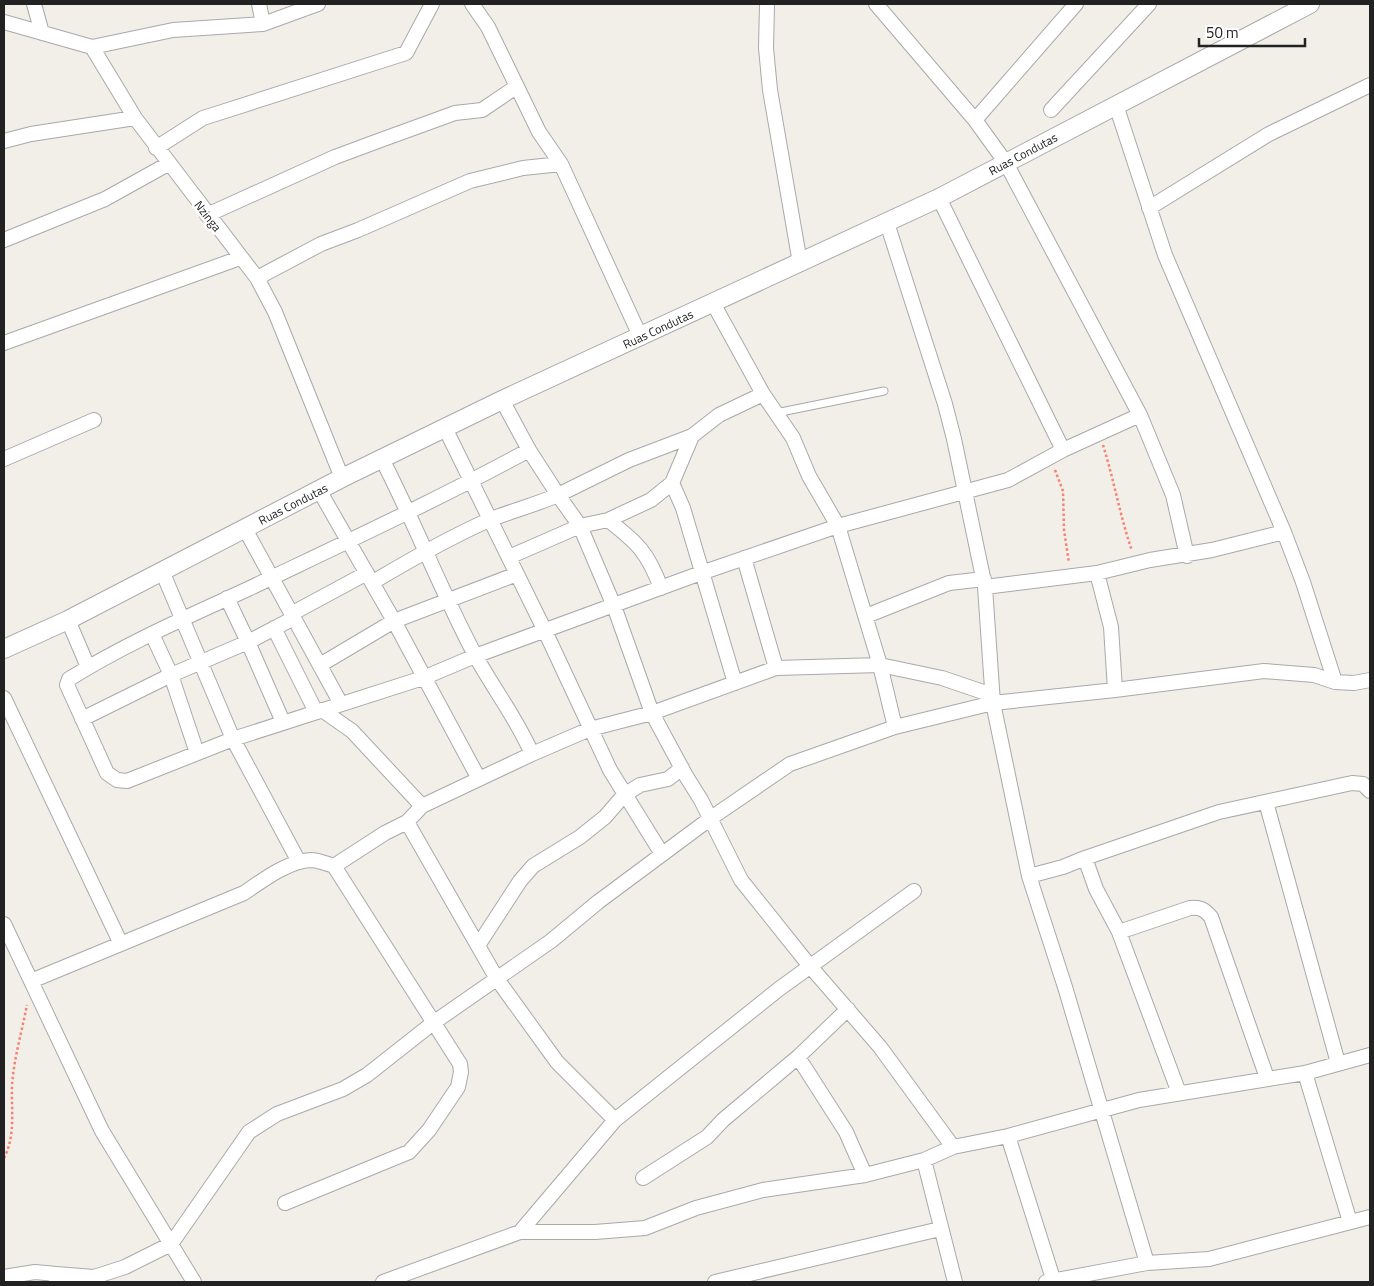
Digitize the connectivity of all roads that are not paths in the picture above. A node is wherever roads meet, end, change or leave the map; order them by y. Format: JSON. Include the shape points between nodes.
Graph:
{"nodes":[{"id":1,"x":34,"y":4,"type":"edge"},
{"id":2,"x":259,"y":4,"type":"edge"},
{"id":3,"x":318,"y":4,"type":"edge"},
{"id":4,"x":432,"y":4,"type":"edge"},
{"id":5,"x":472,"y":4,"type":"edge"},
{"id":6,"x":767,"y":4,"type":"edge"},
{"id":7,"x":876,"y":4,"type":"edge"},
{"id":8,"x":1076,"y":4,"type":"edge"},
{"id":9,"x":1150,"y":4,"type":"edge"},
{"id":10,"x":1310,"y":4,"type":"edge"},
{"id":11,"x":4,"y":22,"type":"edge"},
{"id":12,"x":263,"y":24,"type":"junction"},
{"id":13,"x":42,"y":32,"type":"junction"},
{"id":14,"x":92,"y":47,"type":"junction"},
{"id":15,"x":1370,"y":85,"type":"edge"},
{"id":16,"x":516,"y":87,"type":"junction"},
{"id":17,"x":1116,"y":105,"type":"junction"},
{"id":18,"x":1051,"y":110,"type":"dead end"},
{"id":19,"x":134,"y":118,"type":"junction"},
{"id":20,"x":975,"y":120,"type":"junction"},
{"id":21,"x":4,"y":141,"type":"edge"},
{"id":22,"x":156,"y":148,"type":"junction"},
{"id":23,"x":1006,"y":163,"type":"junction"},
{"id":24,"x":168,"y":164,"type":"junction"},
{"id":25,"x":561,"y":164,"type":"junction"},
{"id":26,"x":939,"y":198,"type":"junction"},
{"id":27,"x":1148,"y":208,"type":"junction"},
{"id":28,"x":207,"y":215,"type":"junction"},
{"id":29,"x":887,"y":223,"type":"junction"},
{"id":30,"x":4,"y":240,"type":"edge"},
{"id":31,"x":240,"y":258,"type":"junction"},
{"id":32,"x":800,"y":263,"type":"junction"},
{"id":33,"x":257,"y":278,"type":"junction"},
{"id":34,"x":713,"y":303,"type":"junction"},
{"id":35,"x":640,"y":338,"type":"junction"},
{"id":36,"x":4,"y":343,"type":"edge"},
{"id":37,"x":884,"y":391,"type":"dead end"},
{"id":38,"x":763,"y":394,"type":"junction"},
{"id":39,"x":502,"y":400,"type":"junction"},
{"id":40,"x":776,"y":413,"type":"junction"},
{"id":41,"x":1140,"y":414,"type":"junction"},
{"id":42,"x":94,"y":420,"type":"dead end"},
{"id":43,"x":445,"y":428,"type":"junction"},
{"id":44,"x":692,"y":436,"type":"junction"},
{"id":45,"x":529,"y":450,"type":"junction"},
{"id":46,"x":1063,"y":450,"type":"junction"},
{"id":47,"x":4,"y":459,"type":"edge"},
{"id":48,"x":382,"y":459,"type":"junction"},
{"id":49,"x":342,"y":478,"type":"junction"},
{"id":50,"x":471,"y":481,"type":"junction"},
{"id":51,"x":672,"y":483,"type":"junction"},
{"id":52,"x":319,"y":490,"type":"junction"},
{"id":53,"x":964,"y":492,"type":"junction"},
{"id":54,"x":558,"y":495,"type":"junction"},
{"id":55,"x":409,"y":512,"type":"junction"},
{"id":56,"x":490,"y":520,"type":"junction"},
{"id":57,"x":608,"y":520,"type":"junction"},
{"id":58,"x":580,"y":526,"type":"junction"},
{"id":59,"x":838,"y":526,"type":"junction"},
{"id":60,"x":245,"y":528,"type":"junction"},
{"id":61,"x":1284,"y":532,"type":"junction"},
{"id":62,"x":348,"y":541,"type":"junction"},
{"id":63,"x":426,"y":551,"type":"junction"},
{"id":64,"x":1187,"y":556,"type":"junction"},
{"id":65,"x":509,"y":557,"type":"junction"},
{"id":66,"x":744,"y":558,"type":"junction"},
{"id":67,"x":162,"y":572,"type":"junction"},
{"id":68,"x":701,"y":573,"type":"junction"},
{"id":69,"x":1097,"y":573,"type":"junction"},
{"id":70,"x":517,"y":574,"type":"junction"},
{"id":71,"x":272,"y":577,"type":"junction"},
{"id":72,"x":370,"y":578,"type":"junction"},
{"id":73,"x":985,"y":583,"type":"junction"},
{"id":74,"x":661,"y":588,"type":"junction"},
{"id":75,"x":227,"y":598,"type":"junction"},
{"id":76,"x":447,"y":600,"type":"junction"},
{"id":77,"x":614,"y":606,"type":"junction"},
{"id":78,"x":293,"y":616,"type":"junction"},
{"id":79,"x":866,"y":616,"type":"junction"},
{"id":80,"x":183,"y":619,"type":"junction"},
{"id":81,"x":68,"y":620,"type":"junction"},
{"id":82,"x":394,"y":621,"type":"junction"},
{"id":83,"x":274,"y":628,"type":"junction"},
{"id":84,"x":545,"y":631,"type":"junction"},
{"id":85,"x":152,"y":634,"type":"junction"},
{"id":86,"x":248,"y":642,"type":"junction"},
{"id":87,"x":4,"y":649,"type":"edge"},
{"id":88,"x":475,"y":656,"type":"junction"},
{"id":89,"x":202,"y":663,"type":"junction"},
{"id":90,"x":320,"y":665,"type":"junction"},
{"id":91,"x":880,"y":665,"type":"junction"},
{"id":92,"x":88,"y":666,"type":"junction"},
{"id":93,"x":776,"y":668,"type":"junction"},
{"id":94,"x":171,"y":675,"type":"junction"},
{"id":95,"x":423,"y":678,"type":"junction"},
{"id":96,"x":1370,"y":680,"type":"edge"},
{"id":97,"x":1335,"y":682,"type":"junction"},
{"id":98,"x":735,"y":683,"type":"junction"},
{"id":99,"x":1115,"y":690,"type":"junction"},
{"id":100,"x":4,"y":698,"type":"edge"},
{"id":101,"x":993,"y":699,"type":"junction"},
{"id":102,"x":341,"y":704,"type":"junction"},
{"id":103,"x":319,"y":711,"type":"junction"},
{"id":104,"x":652,"y":713,"type":"junction"},
{"id":105,"x":82,"y":719,"type":"junction"},
{"id":106,"x":283,"y":722,"type":"junction"},
{"id":107,"x":895,"y":727,"type":"junction"},
{"id":108,"x":590,"y":729,"type":"junction"},
{"id":109,"x":233,"y":739,"type":"junction"},
{"id":110,"x":197,"y":753,"type":"junction"},
{"id":111,"x":532,"y":754,"type":"junction"},
{"id":112,"x":682,"y":768,"type":"junction"},
{"id":113,"x":479,"y":779,"type":"junction"},
{"id":114,"x":1370,"y":790,"type":"edge"},
{"id":115,"x":624,"y":795,"type":"junction"},
{"id":116,"x":1266,"y":802,"type":"junction"},
{"id":117,"x":422,"y":806,"type":"junction"},
{"id":118,"x":711,"y":818,"type":"junction"},
{"id":119,"x":407,"y":822,"type":"junction"},
{"id":120,"x":662,"y":854,"type":"junction"},
{"id":121,"x":1085,"y":858,"type":"junction"},
{"id":122,"x":299,"y":862,"type":"junction"},
{"id":123,"x":334,"y":866,"type":"junction"},
{"id":124,"x":1029,"y":876,"type":"junction"},
{"id":125,"x":914,"y":891,"type":"dead end"},
{"id":126,"x":4,"y":924,"type":"edge"},
{"id":127,"x":1119,"y":932,"type":"junction"},
{"id":128,"x":121,"y":944,"type":"junction"},
{"id":129,"x":479,"y":944,"type":"junction"},
{"id":130,"x":809,"y":966,"type":"junction"},
{"id":131,"x":497,"y":979,"type":"junction"},
{"id":132,"x":31,"y":981,"type":"junction"},
{"id":133,"x":848,"y":1008,"type":"junction"},
{"id":134,"x":433,"y":1023,"type":"junction"},
{"id":135,"x":1370,"y":1055,"type":"edge"},
{"id":136,"x":798,"y":1057,"type":"junction"},
{"id":137,"x":1338,"y":1063,"type":"junction"},
{"id":138,"x":1304,"y":1073,"type":"junction"},
{"id":139,"x":1267,"y":1078,"type":"junction"},
{"id":140,"x":1179,"y":1093,"type":"junction"},
{"id":141,"x":1100,"y":1110,"type":"junction"},
{"id":142,"x":615,"y":1120,"type":"junction"},
{"id":143,"x":1008,"y":1136,"type":"junction"},
{"id":144,"x":952,"y":1147,"type":"junction"},
{"id":145,"x":924,"y":1160,"type":"junction"},
{"id":146,"x":865,"y":1175,"type":"junction"},
{"id":147,"x":643,"y":1178,"type":"dead end"},
{"id":148,"x":285,"y":1203,"type":"dead end"},
{"id":149,"x":1370,"y":1217,"type":"edge"},
{"id":150,"x":1350,"y":1222,"type":"junction"},
{"id":151,"x":940,"y":1229,"type":"junction"},
{"id":152,"x":520,"y":1232,"type":"junction"},
{"id":153,"x":171,"y":1244,"type":"junction"},
{"id":154,"x":1147,"y":1263,"type":"junction"},
{"id":155,"x":4,"y":1277,"type":"edge"},
{"id":156,"x":56,"y":1278,"type":"edge"},
{"id":157,"x":194,"y":1282,"type":"edge"},
{"id":158,"x":383,"y":1282,"type":"edge"},
{"id":159,"x":715,"y":1282,"type":"edge"},
{"id":160,"x":955,"y":1282,"type":"edge"},
{"id":161,"x":1051,"y":1282,"type":"edge"}],
"edges":[{"from":1,"to":13,"type":"street"},
{"from":2,"to":12,"type":"street"},
{"from":3,"to":12,"type":"street"},
{"from":4,"to":22,"type":"street","via":[[406,53],[202,118]]},
{"from":5,"to":16,"type":"street","via":[[488,26]]},
{"from":6,"to":32,"type":"street","via":[[766,48],[770,90]]},
{"from":7,"to":20,"type":"street"},
{"from":8,"to":20,"type":"street"},
{"from":9,"to":18,"type":"street"},
{"from":10,"to":17,"type":"street","name":"Ruas Condutas"},
{"from":11,"to":13,"type":"street"},
{"from":12,"to":14,"type":"street","via":[[173,30]]},
{"from":13,"to":14,"type":"street"},
{"from":14,"to":19,"type":"street","name":"Nzinga"},
{"from":15,"to":27,"type":"street","via":[[1269,134]]},
{"from":16,"to":25,"type":"street","via":[[539,132]]},
{"from":16,"to":28,"type":"street","via":[[482,110],[455,113],[369,144]]},
{"from":17,"to":23,"type":"street","name":"Ruas Condutas"},
{"from":17,"to":27,"type":"street"},
{"from":19,"to":21,"type":"street"},
{"from":19,"to":22,"type":"street","name":"Nzinga"},
{"from":20,"to":23,"type":"street"},
{"from":22,"to":24,"type":"street","name":"Nzinga"},
{"from":23,"to":26,"type":"street","name":"Ruas Condutas"},
{"from":23,"to":41,"type":"street"},
{"from":24,"to":28,"type":"street","name":"Nzinga"},
{"from":24,"to":30,"type":"street","via":[[105,199]]},
{"from":25,"to":33,"type":"street","via":[[523,168],[470,181],[321,244]]},
{"from":25,"to":35,"type":"street"},
{"from":26,"to":29,"type":"street","name":"Ruas Condutas"},
{"from":26,"to":46,"type":"street"},
{"from":27,"to":61,"type":"street","via":[[1164,255]]},
{"from":28,"to":31,"type":"street","name":"Nzinga"},
{"from":29,"to":32,"type":"street","name":"Ruas Condutas"},
{"from":29,"to":53,"type":"street","via":[[945,404]]},
{"from":31,"to":33,"type":"street","name":"Nzinga"},
{"from":31,"to":36,"type":"street"},
{"from":32,"to":34,"type":"street","name":"Ruas Condutas"},
{"from":33,"to":49,"type":"street","name":"Nzinga","via":[[275,312]]},
{"from":34,"to":35,"type":"street","name":"Ruas Condutas"},
{"from":34,"to":38,"type":"street"},
{"from":35,"to":39,"type":"street","name":"Ruas Condutas"},
{"from":37,"to":40,"type":"lane"},
{"from":38,"to":40,"type":"street"},
{"from":38,"to":44,"type":"street","via":[[719,415]]},
{"from":39,"to":43,"type":"street","name":"Ruas Condutas"},
{"from":39,"to":45,"type":"street"},
{"from":40,"to":59,"type":"street","via":[[793,438],[809,476]]},
{"from":41,"to":46,"type":"street"},
{"from":41,"to":64,"type":"street","via":[[1173,495]]},
{"from":42,"to":47,"type":"street"},
{"from":43,"to":48,"type":"street","name":"Ruas Condutas"},
{"from":43,"to":50,"type":"street"},
{"from":44,"to":51,"type":"street"},
{"from":44,"to":54,"type":"street","via":[[629,460]]},
{"from":45,"to":50,"type":"street"},
{"from":45,"to":54,"type":"street"},
{"from":46,"to":53,"type":"street","via":[[1008,480]]},
{"from":48,"to":49,"type":"street","name":"Ruas Condutas"},
{"from":48,"to":55,"type":"street"},
{"from":49,"to":52,"type":"street","name":"Ruas Condutas"},
{"from":50,"to":55,"type":"street"},
{"from":50,"to":56,"type":"street"},
{"from":51,"to":57,"type":"street","via":[[651,500]]},
{"from":51,"to":68,"type":"street","via":[[683,508]]},
{"from":52,"to":60,"type":"street","name":"Ruas Condutas"},
{"from":52,"to":62,"type":"street"},
{"from":53,"to":59,"type":"street"},
{"from":53,"to":73,"type":"street"},
{"from":54,"to":56,"type":"street"},
{"from":54,"to":58,"type":"street"},
{"from":55,"to":62,"type":"street"},
{"from":55,"to":63,"type":"street"},
{"from":56,"to":63,"type":"street"},
{"from":56,"to":65,"type":"street"},
{"from":57,"to":58,"type":"street"},
{"from":57,"to":74,"type":"street","via":[[628,535],[650,560]]},
{"from":58,"to":65,"type":"street"},
{"from":58,"to":77,"type":"street"},
{"from":59,"to":66,"type":"street"},
{"from":59,"to":79,"type":"street"},
{"from":60,"to":67,"type":"street","name":"Ruas Condutas"},
{"from":60,"to":71,"type":"street"},
{"from":61,"to":64,"type":"street"},
{"from":61,"to":97,"type":"street"},
{"from":62,"to":71,"type":"street"},
{"from":62,"to":72,"type":"street"},
{"from":63,"to":72,"type":"street"},
{"from":63,"to":76,"type":"street"},
{"from":64,"to":69,"type":"street","via":[[1136,563]]},
{"from":65,"to":70,"type":"street"},
{"from":66,"to":68,"type":"street"},
{"from":66,"to":93,"type":"street"},
{"from":67,"to":80,"type":"street"},
{"from":67,"to":81,"type":"street","name":"Ruas Condutas"},
{"from":68,"to":74,"type":"street"},
{"from":68,"to":98,"type":"street"},
{"from":69,"to":73,"type":"street"},
{"from":69,"to":99,"type":"street","via":[[1111,627]]},
{"from":70,"to":76,"type":"street"},
{"from":70,"to":84,"type":"street"},
{"from":71,"to":75,"type":"street"},
{"from":71,"to":78,"type":"street"},
{"from":72,"to":78,"type":"street"},
{"from":72,"to":82,"type":"street"},
{"from":73,"to":79,"type":"street","via":[[949,583]]},
{"from":73,"to":101,"type":"street"},
{"from":74,"to":77,"type":"street"},
{"from":75,"to":80,"type":"street"},
{"from":75,"to":86,"type":"street"},
{"from":76,"to":82,"type":"street"},
{"from":76,"to":88,"type":"street"},
{"from":77,"to":84,"type":"street"},
{"from":77,"to":104,"type":"street"},
{"from":78,"to":83,"type":"street"},
{"from":78,"to":90,"type":"street"},
{"from":79,"to":91,"type":"street"},
{"from":80,"to":85,"type":"street"},
{"from":80,"to":89,"type":"street"},
{"from":81,"to":87,"type":"street","name":"Ruas Condutas"},
{"from":81,"to":92,"type":"street"},
{"from":82,"to":90,"type":"street"},
{"from":82,"to":95,"type":"street"},
{"from":83,"to":86,"type":"street"},
{"from":83,"to":103,"type":"street"},
{"from":84,"to":88,"type":"street"},
{"from":84,"to":108,"type":"street"},
{"from":85,"to":92,"type":"street"},
{"from":85,"to":94,"type":"street"},
{"from":86,"to":89,"type":"street"},
{"from":86,"to":106,"type":"street"},
{"from":88,"to":95,"type":"street"},
{"from":88,"to":111,"type":"street"},
{"from":89,"to":94,"type":"street"},
{"from":89,"to":109,"type":"street"},
{"from":90,"to":102,"type":"street"},
{"from":91,"to":93,"type":"street"},
{"from":91,"to":101,"type":"street","via":[[942,678]]},
{"from":91,"to":107,"type":"street"},
{"from":92,"to":105,"type":"street","via":[[66,683]]},
{"from":93,"to":98,"type":"street"},
{"from":94,"to":105,"type":"street"},
{"from":94,"to":110,"type":"street"},
{"from":95,"to":102,"type":"street"},
{"from":95,"to":113,"type":"street"},
{"from":96,"to":97,"type":"street"},
{"from":97,"to":99,"type":"street","via":[[1314,675],[1264,671]]},
{"from":98,"to":104,"type":"street"},
{"from":99,"to":101,"type":"street"},
{"from":100,"to":128,"type":"street"},
{"from":101,"to":107,"type":"street"},
{"from":101,"to":124,"type":"street"},
{"from":102,"to":103,"type":"street"},
{"from":103,"to":106,"type":"street"},
{"from":103,"to":117,"type":"street","via":[[352,732]]},
{"from":104,"to":108,"type":"street"},
{"from":104,"to":112,"type":"street"},
{"from":105,"to":110,"type":"street","via":[[106,773],[117,780],[127,781]]},
{"from":106,"to":109,"type":"street"},
{"from":107,"to":118,"type":"street","via":[[790,764]]},
{"from":108,"to":111,"type":"street"},
{"from":108,"to":115,"type":"street"},
{"from":109,"to":110,"type":"street"},
{"from":109,"to":122,"type":"street"},
{"from":111,"to":113,"type":"street"},
{"from":112,"to":115,"type":"street","via":[[668,779],[640,785]]},
{"from":112,"to":118,"type":"street"},
{"from":113,"to":117,"type":"street"},
{"from":114,"to":116,"type":"street","via":[[1363,784],[1352,783]]},
{"from":115,"to":120,"type":"street"},
{"from":115,"to":129,"type":"street","via":[[605,817],[580,837],[527,871]]},
{"from":116,"to":121,"type":"street","via":[[1219,812]]},
{"from":116,"to":137,"type":"street"},
{"from":117,"to":119,"type":"street"},
{"from":118,"to":120,"type":"street"},
{"from":118,"to":130,"type":"street","via":[[741,880]]},
{"from":119,"to":123,"type":"street","via":[[385,832]]},
{"from":119,"to":129,"type":"street"},
{"from":120,"to":131,"type":"street"},
{"from":121,"to":124,"type":"street"},
{"from":121,"to":127,"type":"street","via":[[1096,889]]},
{"from":122,"to":123,"type":"street","via":[[312,860]]},
{"from":122,"to":128,"type":"street","via":[[244,892]]},
{"from":123,"to":134,"type":"street"},
{"from":124,"to":141,"type":"street"},
{"from":125,"to":130,"type":"street"},
{"from":126,"to":132,"type":"street"},
{"from":127,"to":139,"type":"street","via":[[1190,908],[1205,910],[1211,917]]},
{"from":127,"to":140,"type":"street"},
{"from":128,"to":132,"type":"street"},
{"from":129,"to":131,"type":"street"},
{"from":130,"to":133,"type":"street"},
{"from":130,"to":142,"type":"street"},
{"from":131,"to":134,"type":"street"},
{"from":131,"to":142,"type":"street","via":[[557,1062]]},
{"from":132,"to":153,"type":"street","via":[[102,1131]]},
{"from":133,"to":136,"type":"street"},
{"from":133,"to":144,"type":"street"},
{"from":134,"to":148,"type":"street","via":[[460,1064],[461,1072],[458,1087],[419,1143],[398,1158]]},
{"from":134,"to":153,"type":"street","via":[[367,1076],[343,1089],[278,1114],[249,1132]]},
{"from":135,"to":137,"type":"street"},
{"from":136,"to":146,"type":"street","via":[[846,1132]]},
{"from":136,"to":147,"type":"street","via":[[707,1137]]},
{"from":137,"to":138,"type":"street"},
{"from":138,"to":139,"type":"street"},
{"from":138,"to":150,"type":"street"},
{"from":139,"to":140,"type":"street"},
{"from":140,"to":141,"type":"street"},
{"from":141,"to":143,"type":"street"},
{"from":141,"to":154,"type":"street"},
{"from":142,"to":152,"type":"street"},
{"from":143,"to":144,"type":"street"},
{"from":143,"to":161,"type":"street"},
{"from":144,"to":145,"type":"street"},
{"from":145,"to":146,"type":"street"},
{"from":145,"to":151,"type":"street"},
{"from":146,"to":152,"type":"street","via":[[763,1190],[696,1208],[644,1228]]},
{"from":149,"to":150,"type":"street"},
{"from":150,"to":154,"type":"street","via":[[1209,1258]]},
{"from":151,"to":159,"type":"street"},
{"from":151,"to":160,"type":"street"},
{"from":152,"to":158,"type":"street"},
{"from":153,"to":156,"type":"street","via":[[125,1267],[94,1276]]},
{"from":153,"to":157,"type":"street"},
{"from":154,"to":161,"type":"street"},
{"from":155,"to":156,"type":"street","via":[[35,1272]]}]}
